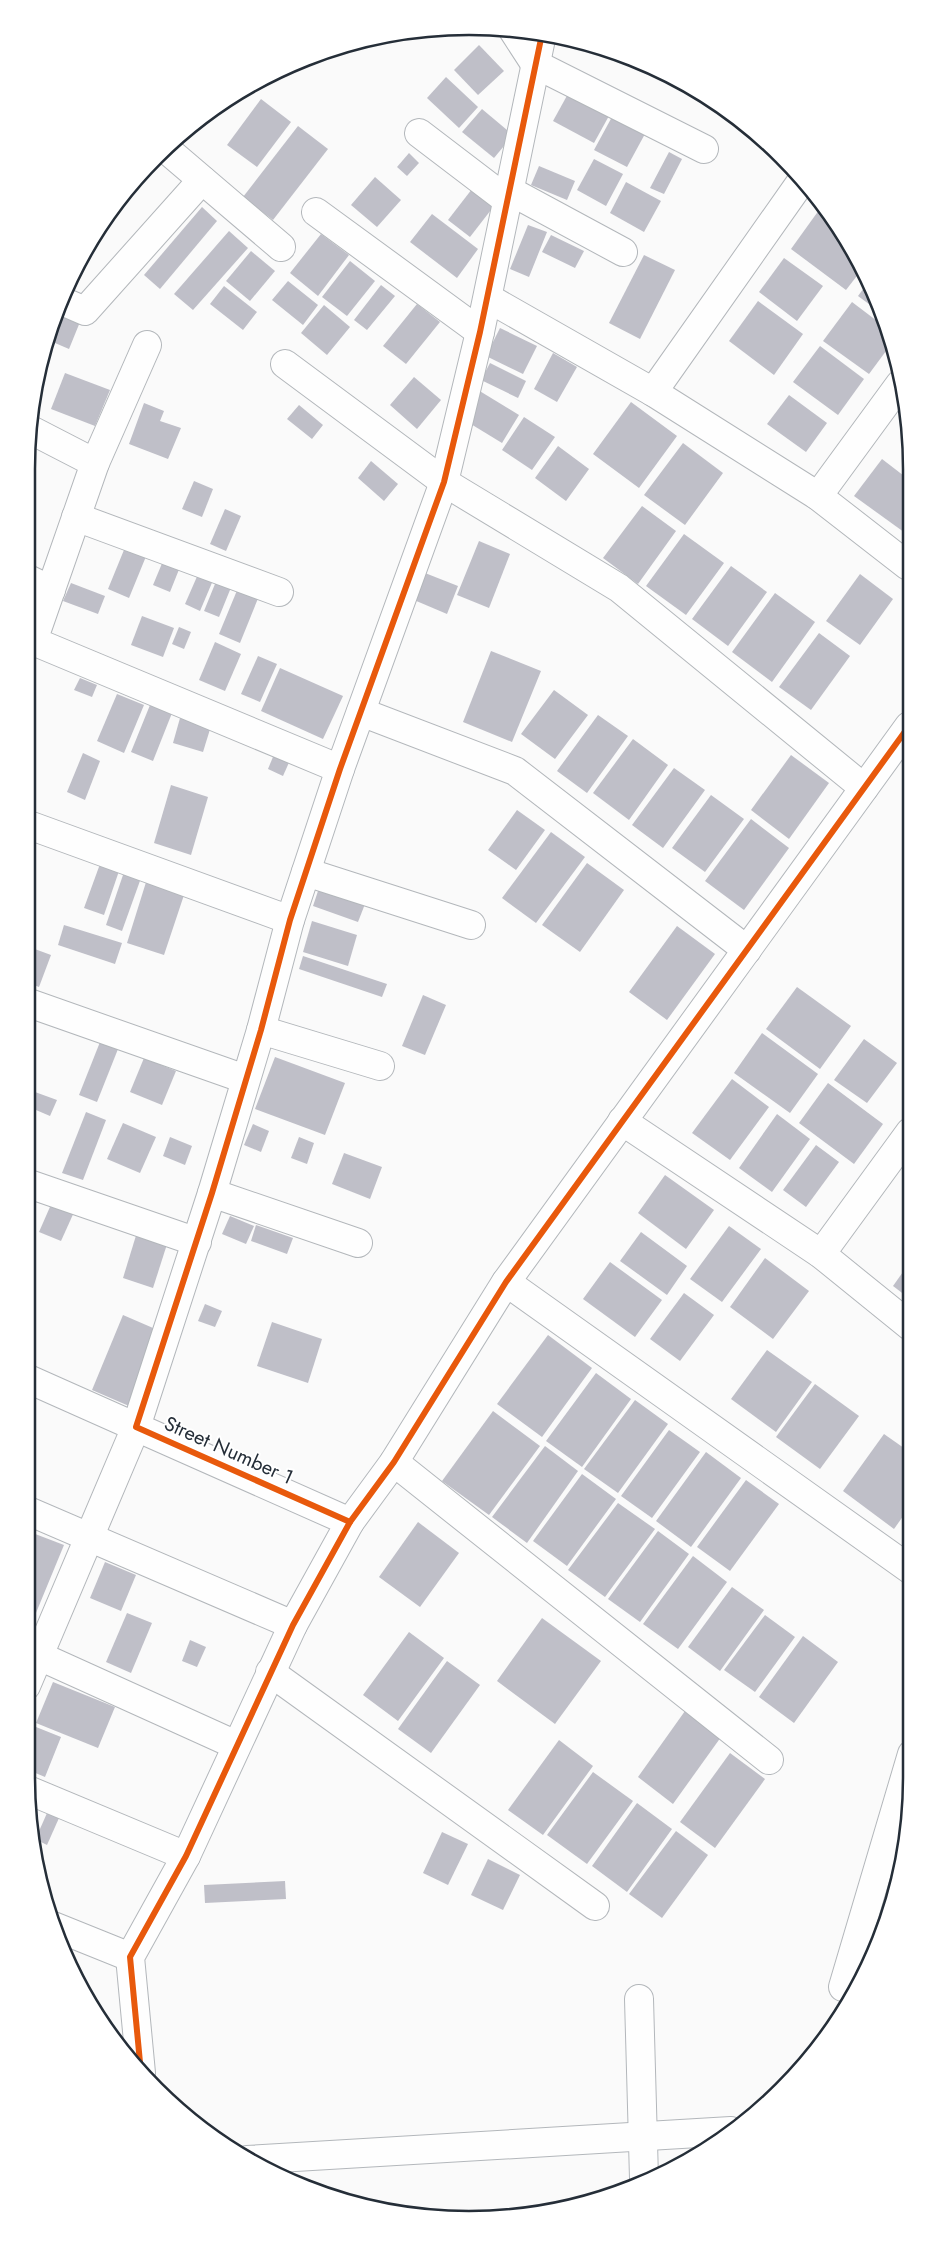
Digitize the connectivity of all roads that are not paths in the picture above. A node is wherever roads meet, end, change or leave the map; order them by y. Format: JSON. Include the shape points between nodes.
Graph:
{"nodes":[{"id":1,"x":518,"y":38,"type":"edge"},
{"id":2,"x":540,"y":41,"type":"edge"},
{"id":3,"x":535,"y":64,"type":"junction"},
{"id":4,"x":420,"y":133,"type":"dead end"},
{"id":5,"x":704,"y":149,"type":"dead end"},
{"id":6,"x":171,"y":154,"type":"edge"},
{"id":7,"x":202,"y":180,"type":"junction"},
{"id":8,"x":798,"y":186,"type":"edge"},
{"id":9,"x":508,"y":196,"type":"junction"},
{"id":10,"x":316,"y":212,"type":"dead end"},
{"id":11,"x":281,"y":247,"type":"dead end"},
{"id":12,"x":623,"y":252,"type":"dead end"},
{"id":13,"x":488,"y":298,"type":"junction"},
{"id":14,"x":68,"y":303,"type":"edge"},
{"id":15,"x":480,"y":332,"type":"junction"},
{"id":16,"x":147,"y":345,"type":"dead end"},
{"id":17,"x":285,"y":364,"type":"dead end"},
{"id":18,"x":896,"y":390,"type":"edge"},
{"id":19,"x":653,"y":392,"type":"junction"},
{"id":20,"x":37,"y":433,"type":"edge"},
{"id":21,"x":95,"y":463,"type":"junction"},
{"id":22,"x":444,"y":482,"type":"junction"},
{"id":23,"x":818,"y":496,"type":"junction"},
{"id":24,"x":76,"y":517,"type":"junction"},
{"id":25,"x":903,"y":562,"type":"edge"},
{"id":26,"x":35,"y":582,"type":"edge"},
{"id":27,"x":51,"y":590,"type":"junction"},
{"id":28,"x":279,"y":592,"type":"dead end"},
{"id":29,"x":35,"y":634,"type":"edge"},
{"id":30,"x":35,"y":650,"type":"edge"},
{"id":31,"x":361,"y":712,"type":"junction"},
{"id":32,"x":903,"y":734,"type":"edge"},
{"id":33,"x":340,"y":769,"type":"junction"},
{"id":34,"x":864,"y":788,"type":"junction"},
{"id":35,"x":35,"y":827,"type":"edge"},
{"id":36,"x":306,"y":872,"type":"junction"},
{"id":37,"x":290,"y":920,"type":"junction"},
{"id":38,"x":471,"y":925,"type":"dead end"},
{"id":39,"x":747,"y":950,"type":"junction"},
{"id":40,"x":35,"y":1005,"type":"edge"},
{"id":41,"x":261,"y":1030,"type":"junction"},
{"id":42,"x":380,"y":1066,"type":"dead end"},
{"id":43,"x":246,"y":1079,"type":"junction"},
{"id":44,"x":622,"y":1121,"type":"junction"},
{"id":45,"x":903,"y":1142,"type":"edge"},
{"id":46,"x":35,"y":1186,"type":"edge"},
{"id":47,"x":212,"y":1193,"type":"junction"},
{"id":48,"x":197,"y":1242,"type":"junction"},
{"id":49,"x":358,"y":1243,"type":"dead end"},
{"id":50,"x":821,"y":1254,"type":"junction"},
{"id":51,"x":506,"y":1282,"type":"junction"},
{"id":52,"x":903,"y":1320,"type":"edge"},
{"id":53,"x":35,"y":1382,"type":"edge"},
{"id":54,"x":136,"y":1427,"type":"junction"},
{"id":55,"x":394,"y":1462,"type":"junction"},
{"id":56,"x":35,"y":1514,"type":"edge"},
{"id":57,"x":350,"y":1522,"type":"junction"},
{"id":58,"x":90,"y":1538,"type":"junction"},
{"id":59,"x":903,"y":1564,"type":"edge"},
{"id":60,"x":293,"y":1625,"type":"junction"},
{"id":61,"x":35,"y":1649,"type":"edge"},
{"id":62,"x":35,"y":1654,"type":"edge"},
{"id":63,"x":270,"y":1672,"type":"junction"},
{"id":64,"x":236,"y":1745,"type":"junction"},
{"id":65,"x":769,"y":1760,"type":"dead end"},
{"id":66,"x":903,"y":1785,"type":"edge"},
{"id":67,"x":36,"y":1793,"type":"edge"},
{"id":68,"x":186,"y":1856,"type":"junction"},
{"id":69,"x":595,"y":1906,"type":"dead end"},
{"id":70,"x":63,"y":1930,"type":"edge"},
{"id":71,"x":130,"y":1957,"type":"junction"},
{"id":72,"x":843,"y":1987,"type":"dead end"},
{"id":73,"x":639,"y":1999,"type":"dead end"},
{"id":74,"x":140,"y":2059,"type":"edge"},
{"id":75,"x":718,"y":2132,"type":"edge"},
{"id":76,"x":642,"y":2137,"type":"junction"},
{"id":77,"x":264,"y":2159,"type":"edge"},
{"id":78,"x":644,"y":2174,"type":"edge"}],
"edges":[{"from":1,"to":3,"type":"street"},
{"from":2,"to":3,"type":"street","name":"Street Number 1"},
{"from":3,"to":5,"type":"street"},
{"from":3,"to":9,"type":"street","name":"Street Number 1"},
{"from":4,"to":9,"type":"street"},
{"from":6,"to":7,"type":"street"},
{"from":7,"to":11,"type":"street"},
{"from":7,"to":14,"type":"street","via":[[86,311]]},
{"from":8,"to":19,"type":"street"},
{"from":9,"to":12,"type":"street"},
{"from":9,"to":13,"type":"street","name":"Street Number 1"},
{"from":10,"to":15,"type":"street"},
{"from":13,"to":15,"type":"street","name":"Street Number 1"},
{"from":13,"to":19,"type":"street"},
{"from":15,"to":22,"type":"street","name":"Street Number 1"},
{"from":16,"to":21,"type":"street"},
{"from":17,"to":22,"type":"street"},
{"from":18,"to":23,"type":"street"},
{"from":19,"to":23,"type":"street"},
{"from":20,"to":21,"type":"street"},
{"from":21,"to":24,"type":"street"},
{"from":22,"to":31,"type":"street","name":"Street Number 1"},
{"from":22,"to":34,"type":"street","via":[[619,588]]},
{"from":23,"to":25,"type":"street"},
{"from":24,"to":27,"type":"street"},
{"from":24,"to":28,"type":"street"},
{"from":26,"to":27,"type":"street"},
{"from":27,"to":29,"type":"street"},
{"from":30,"to":33,"type":"street"},
{"from":31,"to":33,"type":"street","name":"Street Number 1"},
{"from":31,"to":39,"type":"street","via":[[515,771]]},
{"from":32,"to":34,"type":"street"},
{"from":33,"to":36,"type":"street","name":"Street Number 1"},
{"from":34,"to":39,"type":"street"},
{"from":35,"to":37,"type":"street"},
{"from":36,"to":37,"type":"street","name":"Street Number 1"},
{"from":36,"to":38,"type":"street"},
{"from":37,"to":41,"type":"street","name":"Street Number 1"},
{"from":39,"to":44,"type":"street"},
{"from":40,"to":43,"type":"street"},
{"from":41,"to":42,"type":"street"},
{"from":41,"to":43,"type":"street","name":"Street Number 1"},
{"from":43,"to":47,"type":"street","name":"Street Number 1"},
{"from":44,"to":50,"type":"street"},
{"from":44,"to":51,"type":"street"},
{"from":45,"to":50,"type":"street"},
{"from":46,"to":48,"type":"street"},
{"from":47,"to":48,"type":"street","name":"Street Number 1"},
{"from":47,"to":49,"type":"street"},
{"from":48,"to":54,"type":"street","name":"Street Number 1"},
{"from":50,"to":52,"type":"street"},
{"from":51,"to":55,"type":"street"},
{"from":51,"to":59,"type":"street"},
{"from":53,"to":54,"type":"street"},
{"from":54,"to":57,"type":"street","name":"Street Number 1"},
{"from":54,"to":58,"type":"street"},
{"from":55,"to":57,"type":"street"},
{"from":55,"to":65,"type":"street"},
{"from":56,"to":58,"type":"street"},
{"from":57,"to":60,"type":"street"},
{"from":58,"to":60,"type":"street"},
{"from":58,"to":61,"type":"street"},
{"from":60,"to":63,"type":"street"},
{"from":62,"to":64,"type":"street"},
{"from":63,"to":64,"type":"street"},
{"from":63,"to":69,"type":"street"},
{"from":64,"to":68,"type":"street"},
{"from":66,"to":72,"type":"street"},
{"from":67,"to":68,"type":"street"},
{"from":68,"to":71,"type":"street"},
{"from":70,"to":71,"type":"street"},
{"from":71,"to":74,"type":"street"},
{"from":73,"to":76,"type":"street"},
{"from":75,"to":76,"type":"street"},
{"from":76,"to":77,"type":"street"},
{"from":76,"to":78,"type":"street"}]}
